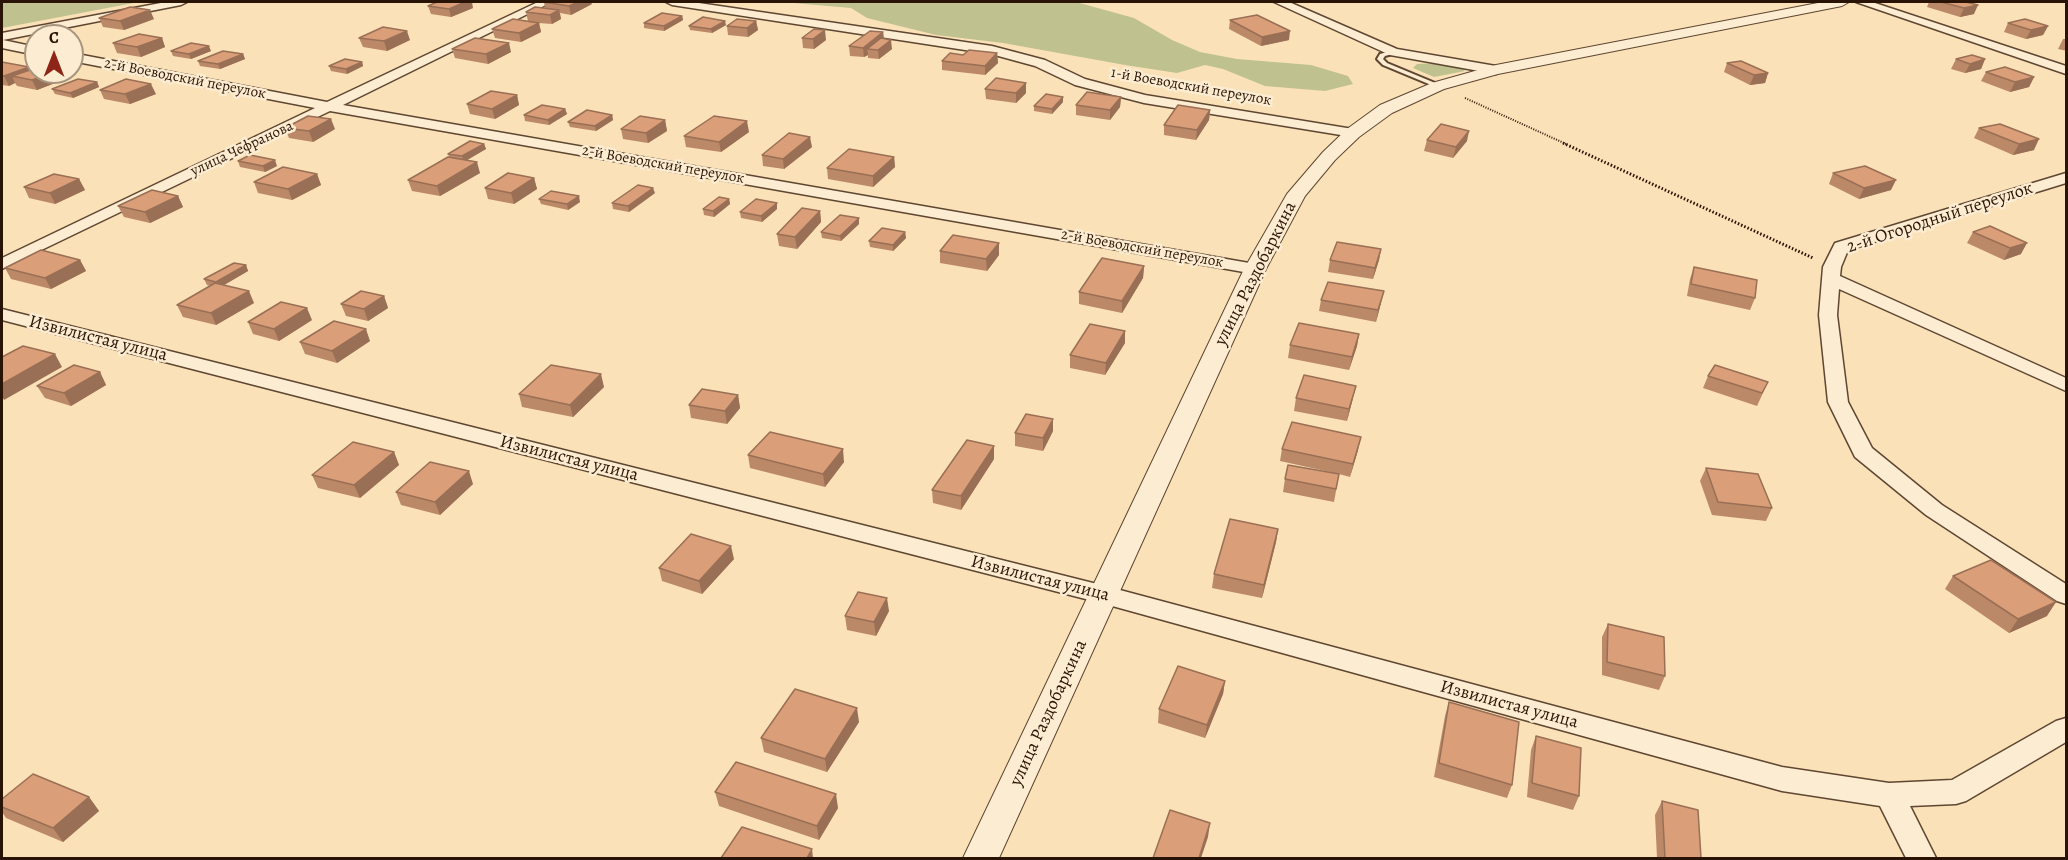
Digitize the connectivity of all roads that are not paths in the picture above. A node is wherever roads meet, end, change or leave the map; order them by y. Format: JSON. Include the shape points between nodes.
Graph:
{"nodes":[{"id":1,"x":181,"y":2,"type":"edge"},
{"id":2,"x":546,"y":2,"type":"edge"},
{"id":3,"x":672,"y":2,"type":"edge"},
{"id":4,"x":1280,"y":2,"type":"edge"},
{"id":5,"x":1299,"y":2,"type":"edge"},
{"id":6,"x":1842,"y":2,"type":"edge"},
{"id":7,"x":1862,"y":2,"type":"edge"},
{"id":8,"x":2,"y":37,"type":"edge"},
{"id":9,"x":2,"y":44,"type":"edge"},
{"id":10,"x":24,"y":49,"type":"edge"},
{"id":11,"x":1394,"y":52,"type":"junction"},
{"id":12,"x":84,"y":59,"type":"edge"},
{"id":13,"x":1496,"y":70,"type":"junction"},
{"id":14,"x":2067,"y":70,"type":"edge"},
{"id":15,"x":1438,"y":86,"type":"junction"},
{"id":16,"x":330,"y":107,"type":"junction"},
{"id":17,"x":1353,"y":133,"type":"junction"},
{"id":18,"x":2067,"y":178,"type":"edge"},
{"id":19,"x":2,"y":264,"type":"edge"},
{"id":20,"x":1255,"y":268,"type":"junction"},
{"id":21,"x":1832,"y":273,"type":"junction"},
{"id":22,"x":2,"y":315,"type":"edge"},
{"id":23,"x":2067,"y":385,"type":"edge"},
{"id":24,"x":2067,"y":595,"type":"edge"},
{"id":25,"x":1105,"y":596,"type":"junction"},
{"id":26,"x":2067,"y":729,"type":"edge"},
{"id":27,"x":1889,"y":795,"type":"junction"},
{"id":28,"x":981,"y":858,"type":"edge"},
{"id":29,"x":1921,"y":858,"type":"edge"}],
"edges":[{"from":1,"to":8,"type":"street"},
{"from":2,"to":16,"type":"street","name":"улица Чефранова"},
{"from":3,"to":17,"type":"street","name":"1-й Воеводский переулок","via":[[992,50],[1040,63],[1080,82],[1144,99]]},
{"from":4,"to":5,"type":"street"},
{"from":4,"to":11,"type":"street"},
{"from":6,"to":13,"type":"street","name":"улица Раздобаркина"},
{"from":7,"to":14,"type":"street"},
{"from":9,"to":10,"type":"street"},
{"from":11,"to":13,"type":"street"},
{"from":11,"to":15,"type":"lane","via":[[1380,59]]},
{"from":12,"to":16,"type":"street","name":"2-й Воеводский переулок"},
{"from":13,"to":15,"type":"street","name":"улица Раздобаркина"},
{"from":15,"to":17,"type":"street","name":"улица Раздобаркина","via":[[1386,109]]},
{"from":16,"to":19,"type":"street","name":"улица Чефранова"},
{"from":16,"to":20,"type":"street","name":"2-й Воеводский переулок"},
{"from":17,"to":20,"type":"street","name":"улица Раздобаркина","via":[[1297,194]]},
{"from":18,"to":21,"type":"street","name":"2-й Огородный переулок","via":[[1841,247]]},
{"from":20,"to":25,"type":"street","name":"улица Раздобаркина"},
{"from":21,"to":23,"type":"street"},
{"from":21,"to":24,"type":"street","via":[[1828,315],[1838,402],[1863,452],[1934,510]]},
{"from":22,"to":25,"type":"street","name":"Извилистая улица"},
{"from":25,"to":27,"type":"street","name":"Извилистая улица","via":[[1782,779]]},
{"from":25,"to":28,"type":"street","name":"улица Раздобаркина"},
{"from":26,"to":27,"type":"street","name":"Извилистая улица","via":[[1956,792]]},
{"from":27,"to":29,"type":"street"}]}
